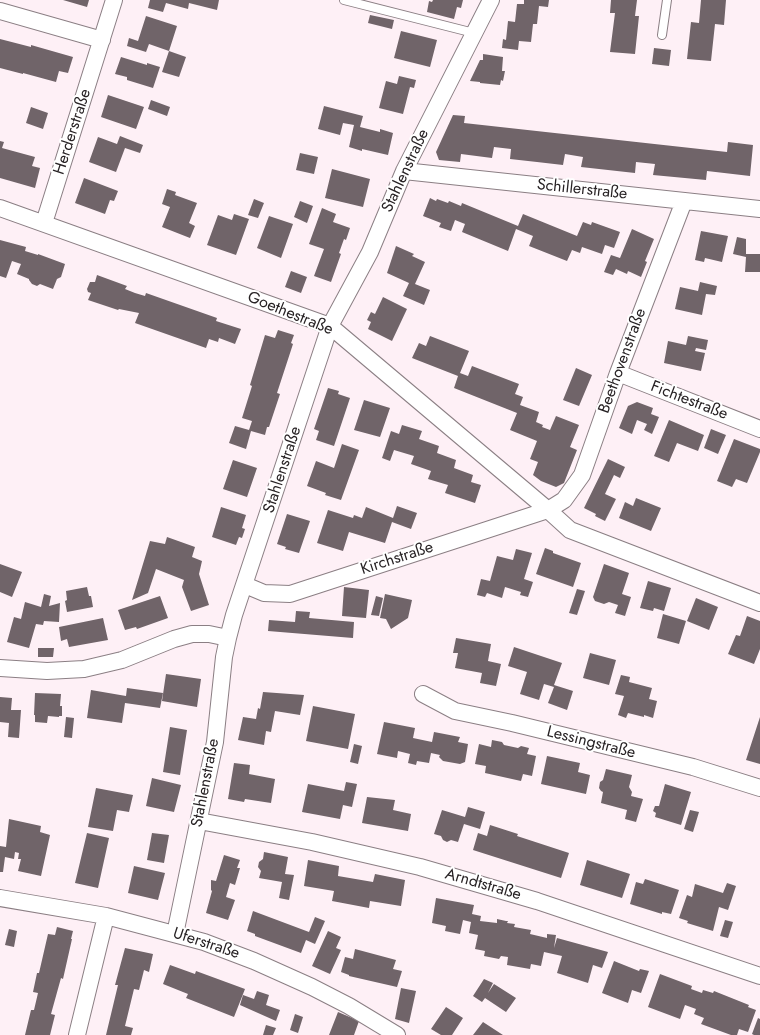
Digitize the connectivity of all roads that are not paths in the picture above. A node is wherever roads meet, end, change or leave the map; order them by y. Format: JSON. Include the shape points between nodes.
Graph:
{"nodes":[{"id":1,"x":114,"y":0,"type":"edge"},
{"id":2,"x":344,"y":0,"type":"edge"},
{"id":3,"x":491,"y":0,"type":"edge"},
{"id":4,"x":667,"y":0,"type":"edge"},
{"id":5,"x":0,"y":11,"type":"edge"},
{"id":6,"x":474,"y":33,"type":"junction"},
{"id":7,"x":662,"y":36,"type":"dead end"},
{"id":8,"x":102,"y":40,"type":"junction"},
{"id":9,"x":404,"y":171,"type":"junction"},
{"id":10,"x":684,"y":201,"type":"junction"},
{"id":11,"x":0,"y":208,"type":"edge"},
{"id":12,"x":760,"y":209,"type":"edge"},
{"id":13,"x":44,"y":224,"type":"junction"},
{"id":14,"x":330,"y":326,"type":"junction"},
{"id":15,"x":618,"y":374,"type":"junction"},
{"id":16,"x":760,"y":429,"type":"edge"},
{"id":17,"x":548,"y":510,"type":"junction"},
{"id":18,"x":245,"y":585,"type":"junction"},
{"id":19,"x":760,"y":603,"type":"edge"},
{"id":20,"x":228,"y":638,"type":"junction"},
{"id":21,"x":0,"y":668,"type":"edge"},
{"id":22,"x":423,"y":694,"type":"dead end"},
{"id":23,"x":760,"y":788,"type":"edge"},
{"id":24,"x":199,"y":821,"type":"junction"},
{"id":25,"x":0,"y":898,"type":"edge"},
{"id":26,"x":106,"y":916,"type":"junction"},
{"id":27,"x":175,"y":934,"type":"junction"},
{"id":28,"x":760,"y":976,"type":"edge"},
{"id":29,"x":77,"y":1035,"type":"edge"},
{"id":30,"x":397,"y":1035,"type":"edge"}],
"edges":[{"from":1,"to":8,"type":"street","name":"Herderstraße"},
{"from":2,"to":6,"type":"lane"},
{"from":3,"to":6,"type":"street","name":"Stahlenstraße"},
{"from":4,"to":7,"type":"lane"},
{"from":5,"to":8,"type":"street"},
{"from":6,"to":9,"type":"street","name":"Stahlenstraße"},
{"from":8,"to":13,"type":"street","name":"Herderstraße"},
{"from":9,"to":10,"type":"street","name":"Schillerstraße"},
{"from":9,"to":14,"type":"street","name":"Stahlenstraße","via":[[370,252]]},
{"from":10,"to":12,"type":"street","name":"Schillerstraße"},
{"from":10,"to":15,"type":"street","name":"Beethovenstraße"},
{"from":11,"to":13,"type":"street","name":"Goethestraße"},
{"from":13,"to":14,"type":"street","name":"Goethestraße"},
{"from":14,"to":17,"type":"street","name":"Goethestraße"},
{"from":14,"to":18,"type":"street","name":"Stahlenstraße"},
{"from":15,"to":16,"type":"street","name":"Fichtestraße"},
{"from":15,"to":17,"type":"street","name":"Beethovenstraße","via":[[582,476],[564,500]]},
{"from":17,"to":18,"type":"street","name":"Kirchstraße","via":[[290,594],[264,593]]},
{"from":17,"to":19,"type":"street","name":"Goethestraße","via":[[570,530]]},
{"from":18,"to":20,"type":"street","name":"Stahlenstraße"},
{"from":20,"to":21,"type":"street","via":[[192,634],[122,660],[84,669],[47,671]]},
{"from":20,"to":24,"type":"street","name":"Stahlenstraße","via":[[215,742]]},
{"from":22,"to":23,"type":"street","name":"Lessingstraße","via":[[455,711],[692,767]]},
{"from":24,"to":27,"type":"street","name":"Stahlenstraße"},
{"from":24,"to":28,"type":"street","name":"Arndtstraße","via":[[420,866],[537,901]]},
{"from":25,"to":26,"type":"street","name":"Uferstraße"},
{"from":26,"to":27,"type":"street","name":"Uferstraße"},
{"from":26,"to":29,"type":"street"},
{"from":27,"to":30,"type":"street","name":"Uferstraße","via":[[233,952],[312,987],[350,1006]]}]}
